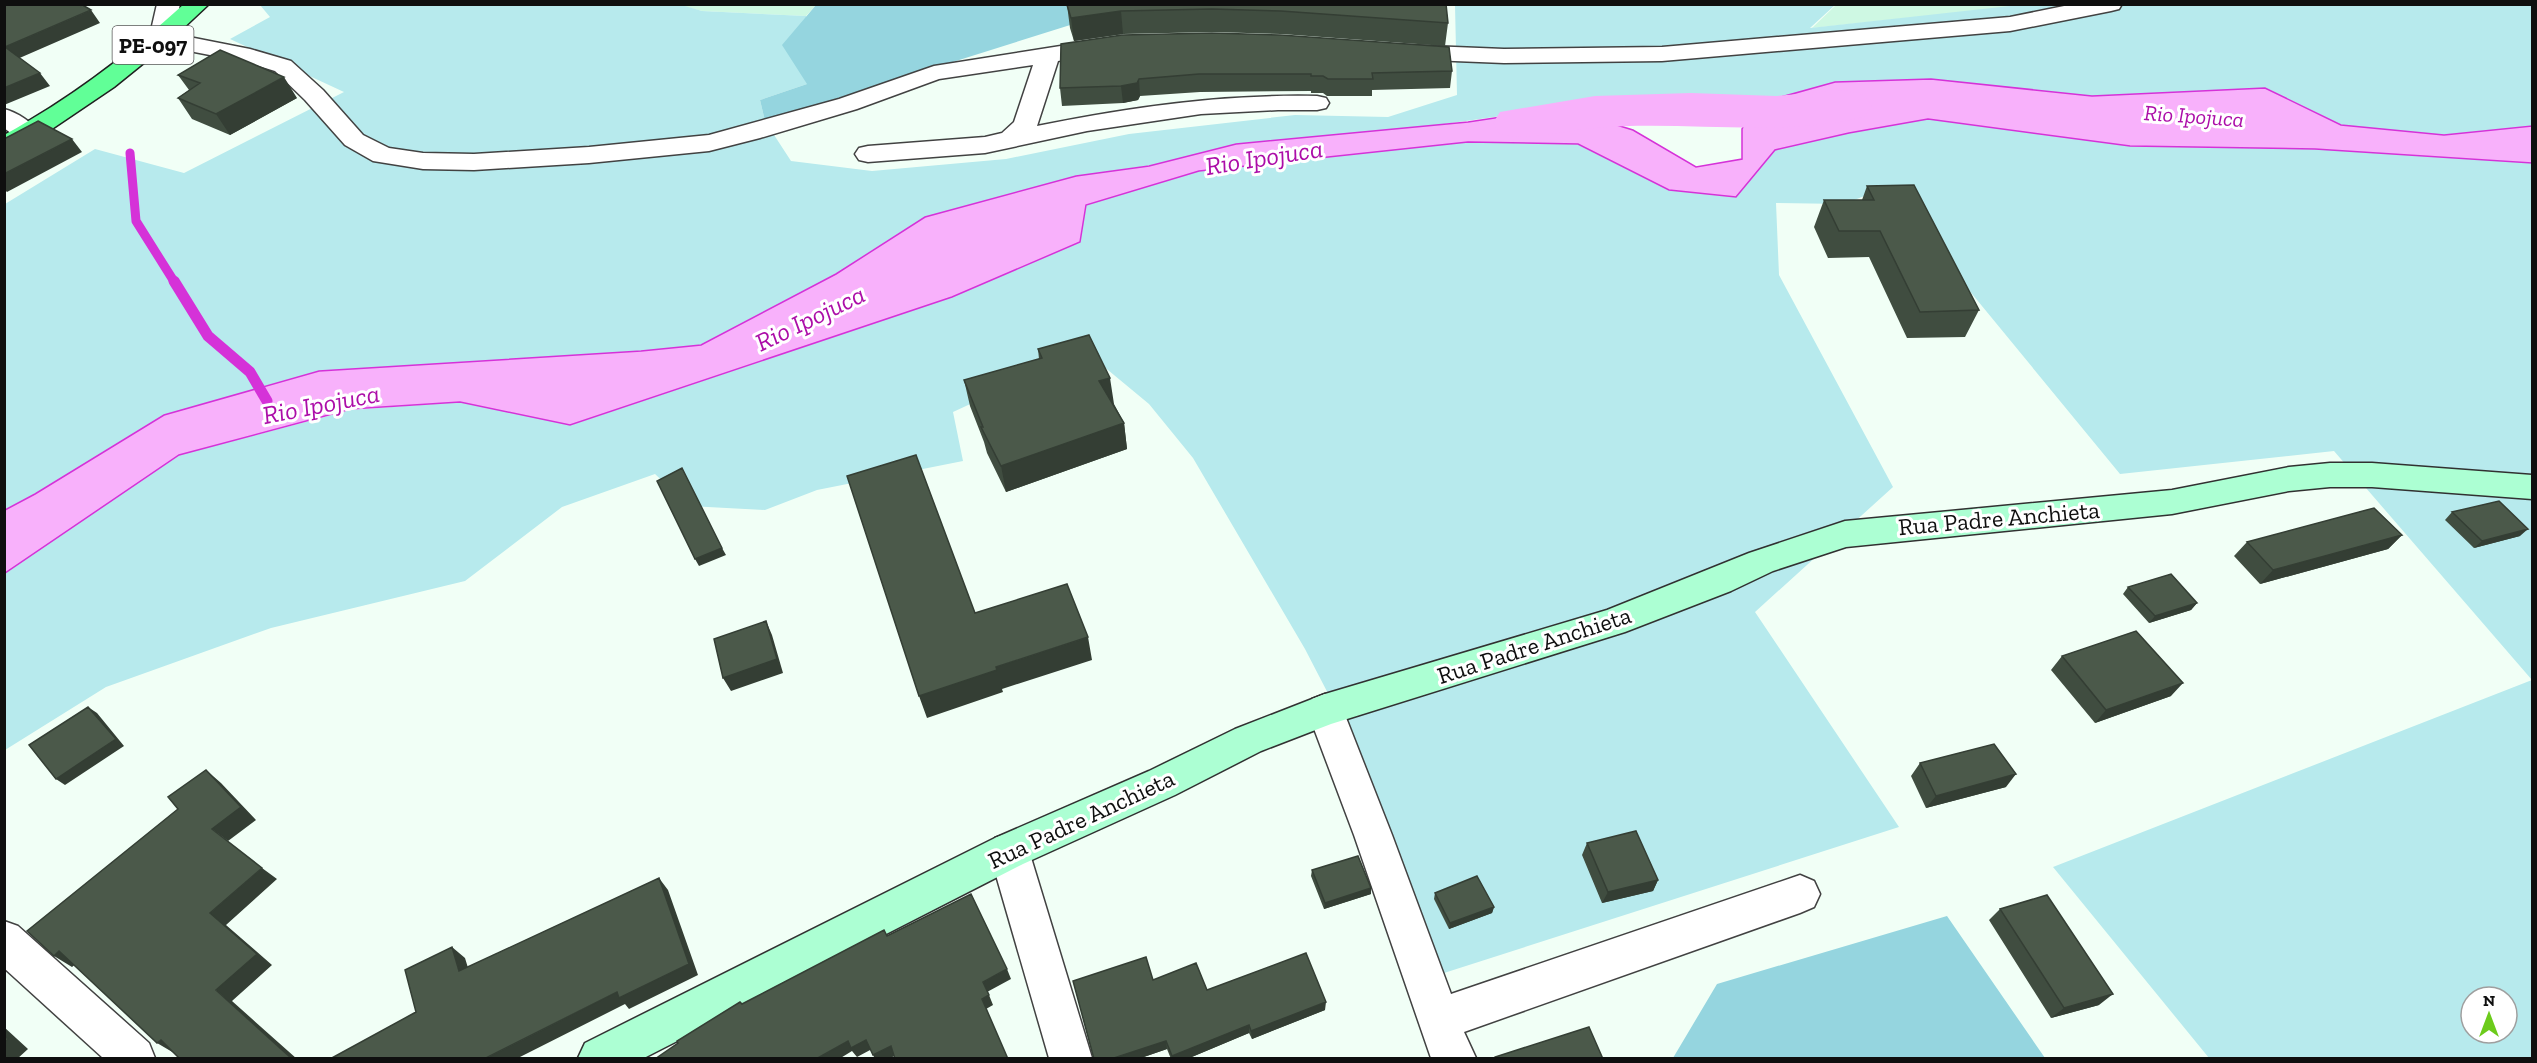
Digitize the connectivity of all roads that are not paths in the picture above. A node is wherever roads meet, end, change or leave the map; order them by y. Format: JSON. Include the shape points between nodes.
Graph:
{"nodes":[{"id":1,"x":169,"y":4,"type":"edge"},
{"id":2,"x":198,"y":4,"type":"edge"},
{"id":3,"x":2111,"y":4,"type":"edge"},
{"id":4,"x":161,"y":39,"type":"junction"},
{"id":5,"x":1123,"y":43,"type":"edge"},
{"id":6,"x":1388,"y":51,"type":"edge"},
{"id":7,"x":1048,"y":54,"type":"junction"},
{"id":8,"x":1317,"y":103,"type":"dead end"},
{"id":9,"x":4,"y":116,"type":"edge"},
{"id":10,"x":28,"y":134,"type":"junction"},
{"id":11,"x":1011,"y":139,"type":"junction"},
{"id":12,"x":4,"y":146,"type":"edge"},
{"id":13,"x":868,"y":154,"type":"dead end"},
{"id":14,"x":2532,"y":487,"type":"edge"},
{"id":15,"x":1325,"y":710,"type":"junction"},
{"id":16,"x":1010,"y":851,"type":"junction"},
{"id":17,"x":1800,"y":894,"type":"dead end"},
{"id":18,"x":4,"y":940,"type":"edge"},
{"id":19,"x":1442,"y":1046,"type":"edge"},
{"id":20,"x":134,"y":1059,"type":"edge"},
{"id":21,"x":600,"y":1059,"type":"edge"},
{"id":22,"x":1071,"y":1059,"type":"edge"}],
"edges":[{"from":1,"to":4,"type":"street"},
{"from":2,"to":4,"type":"main road","number":"PE-097"},
{"from":3,"to":6,"type":"street","via":[[2010,24],[1662,54],[1504,56]]},
{"from":4,"to":7,"type":"street","via":[[283,66],[354,140],[382,155],[443,162],[589,155],[709,143],[848,104],[934,73]]},
{"from":4,"to":10,"type":"main road","number":"PE-097","via":[[107,83]]},
{"from":5,"to":7,"type":"street"},
{"from":7,"to":11,"type":"street","via":[[1026,124]]},
{"from":8,"to":11,"type":"street","via":[[1270,100],[1114,117]]},
{"from":9,"to":10,"type":"street"},
{"from":10,"to":12,"type":"main road","number":"PE-097"},
{"from":11,"to":13,"type":"street","via":[[985,145]]},
{"from":14,"to":15,"type":"street","name":"Rua Padre Anchieta","via":[[2330,475],[2172,502],[1845,534],[1771,558],[1613,622]]},
{"from":15,"to":16,"type":"street","name":"Rua Padre Anchieta","via":[[1248,740]]},
{"from":15,"to":19,"type":"street"},
{"from":16,"to":21,"type":"street","name":"Rua Padre Anchieta"},
{"from":16,"to":22,"type":"street"},
{"from":17,"to":19,"type":"street"},
{"from":18,"to":20,"type":"street"}]}
